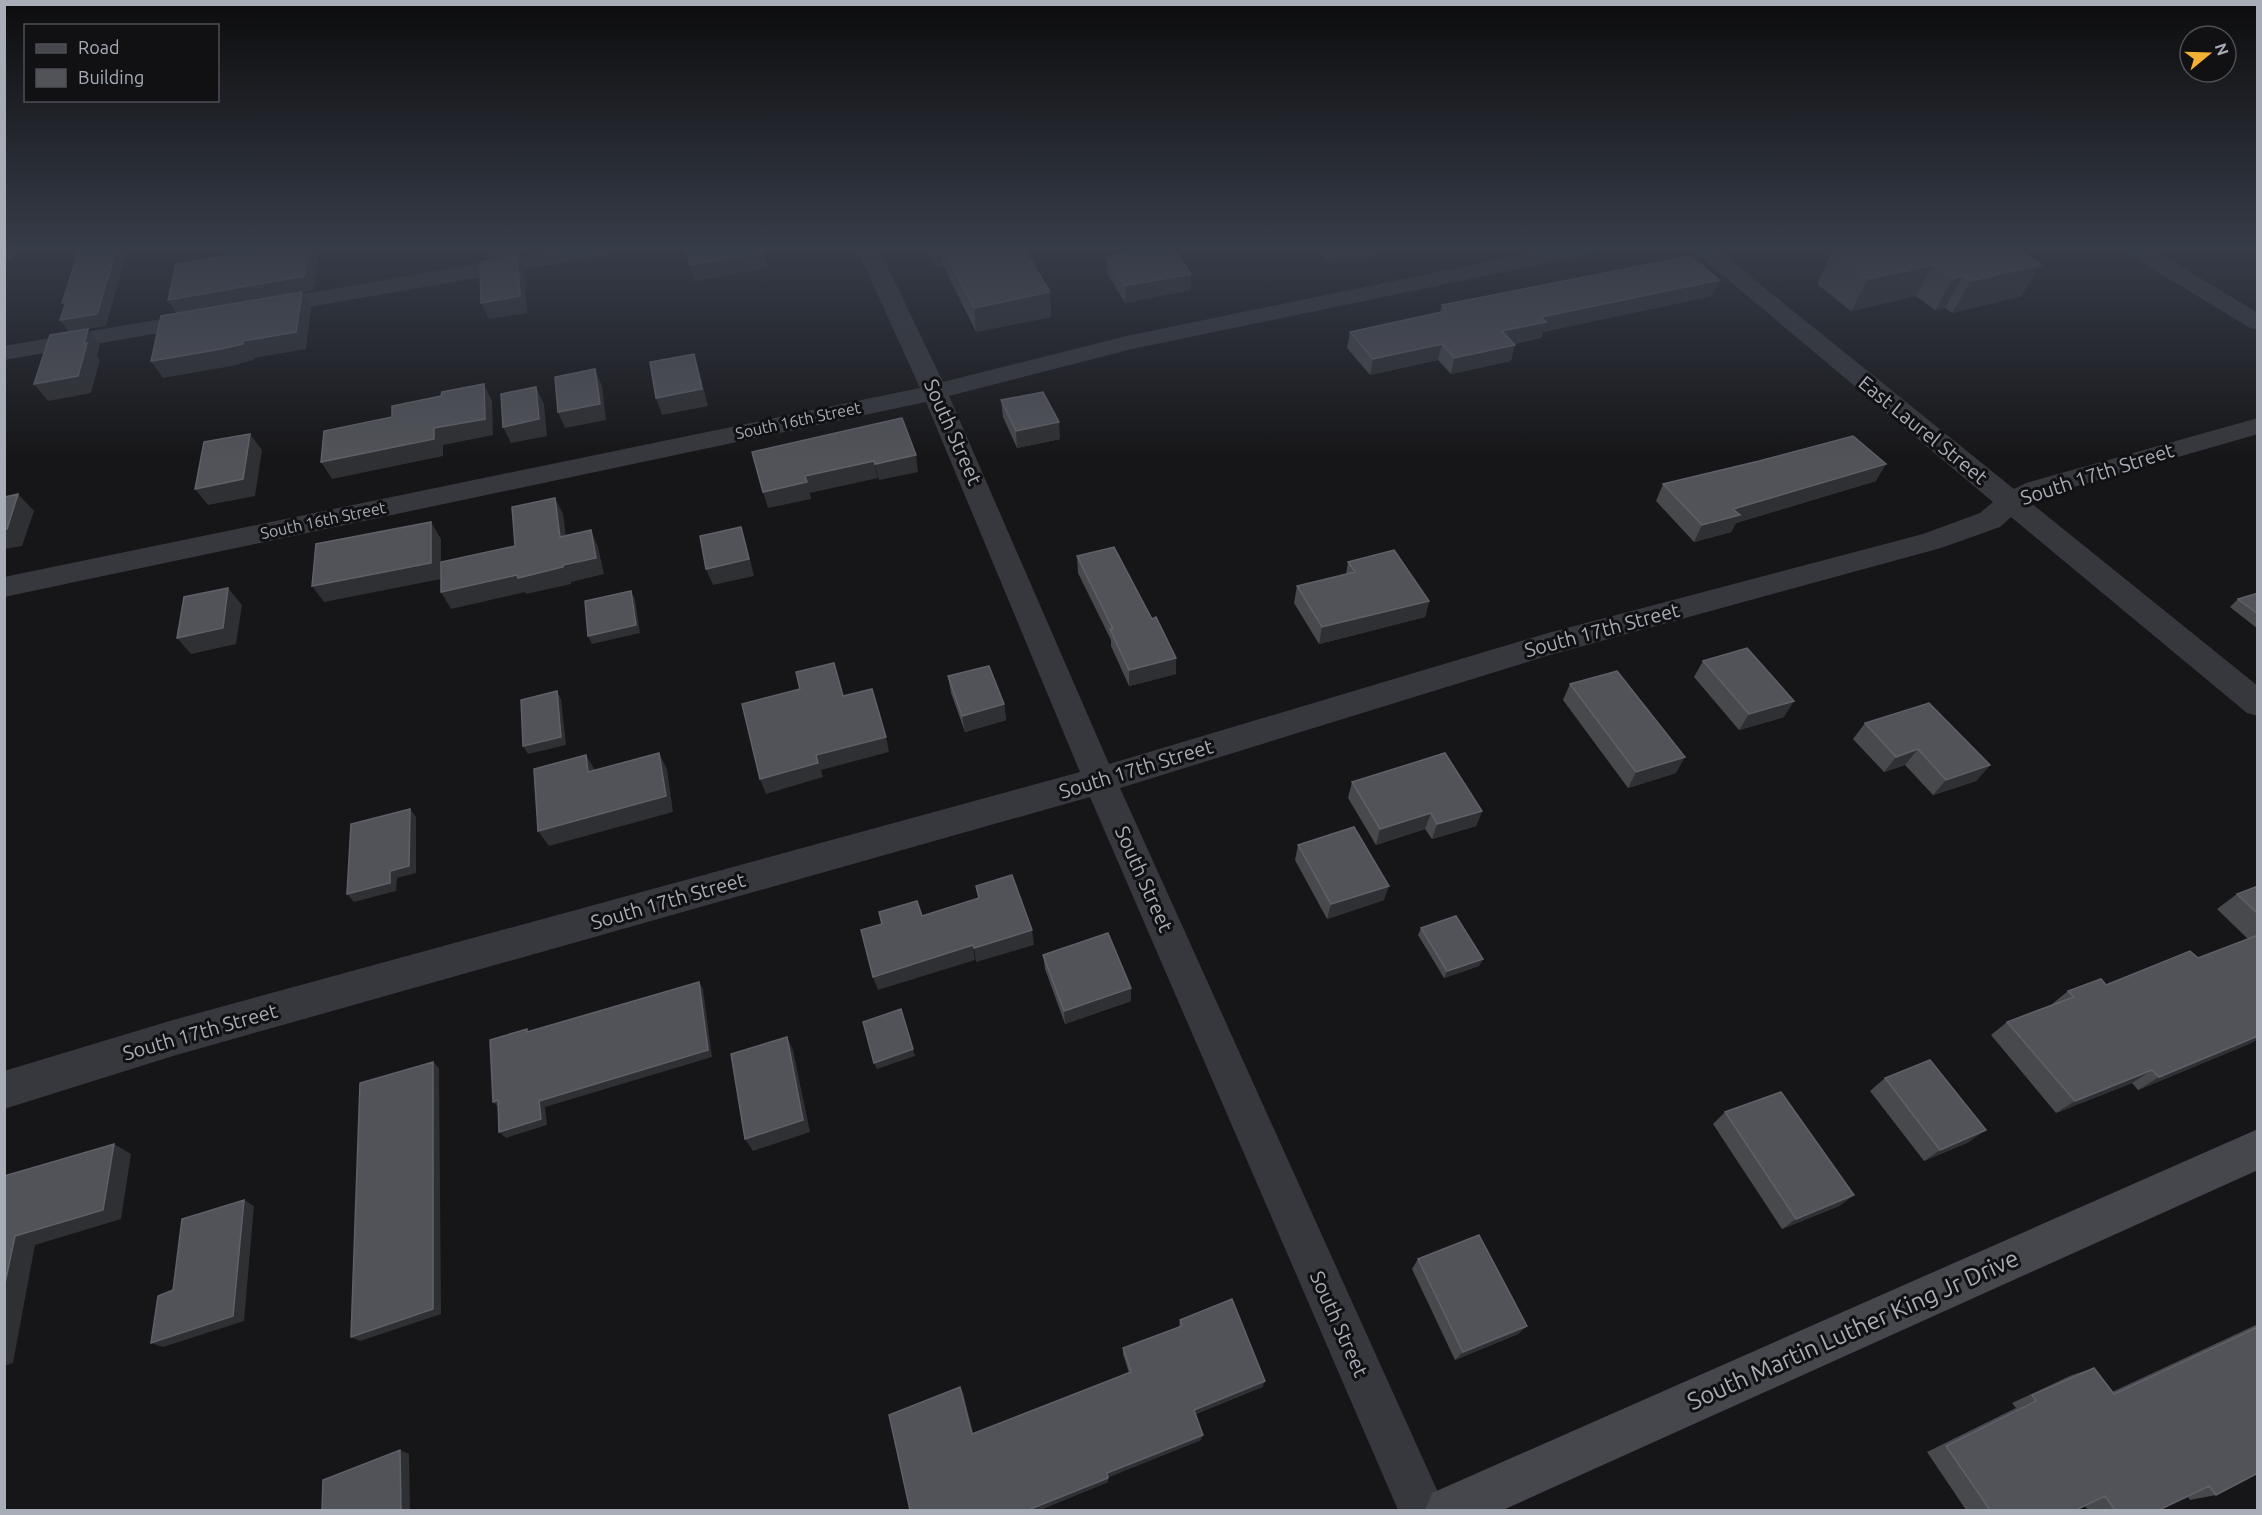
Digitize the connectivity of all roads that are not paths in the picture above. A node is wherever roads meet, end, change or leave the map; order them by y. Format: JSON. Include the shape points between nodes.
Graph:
{"nodes":[{"id":1,"x":210,"y":318,"type":"edge"},
{"id":2,"x":900,"y":318,"type":"edge"},
{"id":3,"x":1249,"y":318,"type":"edge"},
{"id":4,"x":1786,"y":318,"type":"edge"},
{"id":5,"x":4,"y":353,"type":"edge"},
{"id":6,"x":935,"y":392,"type":"junction"},
{"id":7,"x":2258,"y":426,"type":"edge"},
{"id":8,"x":2011,"y":502,"type":"junction"},
{"id":9,"x":4,"y":587,"type":"edge"},
{"id":10,"x":2258,"y":704,"type":"edge"},
{"id":11,"x":1101,"y":780,"type":"junction"},
{"id":12,"x":4,"y":1090,"type":"edge"},
{"id":13,"x":2258,"y":1149,"type":"edge"},
{"id":14,"x":1422,"y":1510,"type":"edge"},
{"id":15,"x":1449,"y":1510,"type":"edge"}],
"edges":[{"from":1,"to":5,"type":"street"},
{"from":2,"to":6,"type":"street","name":"South Street"},
{"from":3,"to":6,"type":"street","name":"South 16th Street","via":[[1131,342]]},
{"from":4,"to":8,"type":"street","name":"East Laurel Street"},
{"from":6,"to":9,"type":"street","name":"South 16th Street"},
{"from":6,"to":11,"type":"street","name":"South Street"},
{"from":7,"to":8,"type":"street","name":"South 17th Street","via":[[2036,489]]},
{"from":8,"to":10,"type":"street","name":"East Laurel Street"},
{"from":8,"to":11,"type":"street","name":"South 17th Street","via":[[1990,520],[1931,541],[1548,644]]},
{"from":11,"to":12,"type":"street","name":"South 17th Street","via":[[185,1035]]},
{"from":11,"to":14,"type":"street","name":"South Street"},
{"from":13,"to":15,"type":"street","name":"South Martin Luther King Jr Drive"}]}
